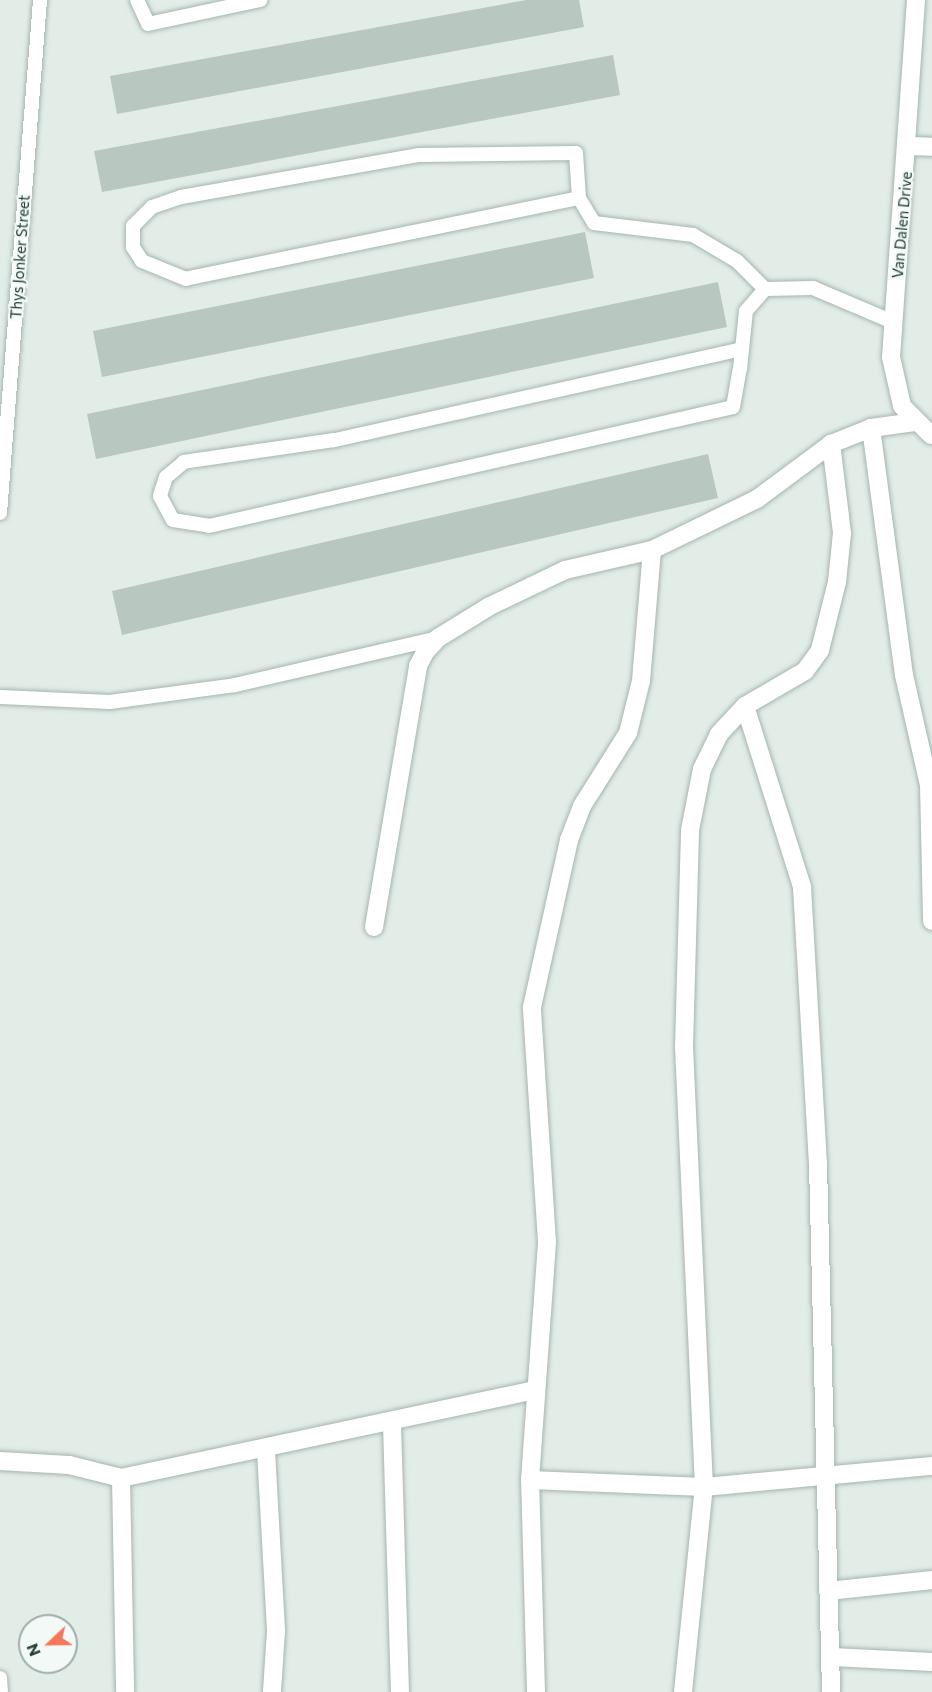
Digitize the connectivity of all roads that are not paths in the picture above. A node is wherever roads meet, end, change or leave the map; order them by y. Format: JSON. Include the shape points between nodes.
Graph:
{"nodes":[{"id":1,"x":40,"y":0,"type":"edge"},
{"id":2,"x":136,"y":0,"type":"edge"},
{"id":3,"x":260,"y":0,"type":"edge"},
{"id":4,"x":916,"y":0,"type":"edge"},
{"id":5,"x":909,"y":146,"type":"junction"},
{"id":6,"x":932,"y":147,"type":"edge"},
{"id":7,"x":579,"y":198,"type":"junction"},
{"id":8,"x":765,"y":289,"type":"junction"},
{"id":9,"x":893,"y":322,"type":"junction"},
{"id":10,"x":742,"y":349,"type":"junction"},
{"id":11,"x":915,"y":422,"type":"junction"},
{"id":12,"x":871,"y":428,"type":"junction"},
{"id":13,"x":932,"y":436,"type":"edge"},
{"id":14,"x":831,"y":444,"type":"junction"},
{"id":15,"x":0,"y":513,"type":"edge"},
{"id":16,"x":652,"y":550,"type":"junction"},
{"id":17,"x":438,"y":638,"type":"junction"},
{"id":18,"x":0,"y":696,"type":"edge"},
{"id":19,"x":745,"y":706,"type":"junction"},
{"id":20,"x":932,"y":921,"type":"edge"},
{"id":21,"x":374,"y":927,"type":"dead end"},
{"id":22,"x":534,"y":1390,"type":"junction"},
{"id":23,"x":392,"y":1424,"type":"junction"},
{"id":24,"x":267,"y":1451,"type":"junction"},
{"id":25,"x":0,"y":1461,"type":"edge"},
{"id":26,"x":932,"y":1466,"type":"edge"},
{"id":27,"x":828,"y":1475,"type":"junction"},
{"id":28,"x":121,"y":1478,"type":"junction"},
{"id":29,"x":530,"y":1480,"type":"junction"},
{"id":30,"x":704,"y":1487,"type":"junction"},
{"id":31,"x":932,"y":1580,"type":"edge"},
{"id":32,"x":828,"y":1591,"type":"junction"},
{"id":33,"x":832,"y":1657,"type":"junction"},
{"id":34,"x":932,"y":1662,"type":"edge"},
{"id":35,"x":0,"y":1678,"type":"edge"},
{"id":36,"x":2,"y":1692,"type":"edge"},
{"id":37,"x":125,"y":1692,"type":"edge"},
{"id":38,"x":272,"y":1692,"type":"edge"},
{"id":39,"x":400,"y":1692,"type":"edge"},
{"id":40,"x":536,"y":1692,"type":"edge"},
{"id":41,"x":683,"y":1692,"type":"edge"},
{"id":42,"x":831,"y":1692,"type":"edge"}],
"edges":[{"from":1,"to":15,"type":"lane","name":"Thys Jonker Street"},
{"from":2,"to":3,"type":"lane","via":[[148,24]]},
{"from":4,"to":5,"type":"street","name":"Van Dalen Drive"},
{"from":5,"to":6,"type":"street"},
{"from":5,"to":9,"type":"street","name":"Van Dalen Drive"},
{"from":7,"to":7,"type":"lane","via":[[576,153],[419,154],[181,197],[152,207],[133,226],[132,247],[142,261],[186,279]]},
{"from":7,"to":8,"type":"lane","via":[[594,223],[693,235],[737,261]]},
{"from":8,"to":9,"type":"lane","via":[[813,288]]},
{"from":8,"to":10,"type":"lane","via":[[746,311]]},
{"from":9,"to":11,"type":"street","name":"Van Dalen Drive","via":[[894,383]]},
{"from":10,"to":10,"type":"lane","via":[[733,407],[209,526],[173,520],[160,496],[166,477],[184,462],[333,441]]},
{"from":11,"to":12,"type":"street"},
{"from":11,"to":13,"type":"street","name":"Van Dalen Drive"},
{"from":12,"to":14,"type":"street"},
{"from":12,"to":20,"type":"street","via":[[904,675],[929,785]]},
{"from":14,"to":16,"type":"street","via":[[757,499]]},
{"from":14,"to":19,"type":"street","via":[[842,533],[837,582],[820,650],[805,671]]},
{"from":16,"to":17,"type":"street","via":[[565,570]]},
{"from":16,"to":22,"type":"street","via":[[640,681],[628,733],[582,806],[569,840],[532,1007],[534,1091],[546,1174],[547,1242]]},
{"from":17,"to":18,"type":"lane","via":[[235,685],[121,701]]},
{"from":17,"to":21,"type":"street","via":[[418,666]]},
{"from":19,"to":27,"type":"street","via":[[802,887]]},
{"from":19,"to":30,"type":"street","via":[[719,734],[702,769],[690,830],[684,1047]]},
{"from":22,"to":23,"type":"street"},
{"from":22,"to":29,"type":"street"},
{"from":23,"to":24,"type":"street"},
{"from":23,"to":39,"type":"street"},
{"from":24,"to":28,"type":"street"},
{"from":24,"to":38,"type":"street","via":[[276,1631]]},
{"from":25,"to":28,"type":"street","via":[[69,1466]]},
{"from":26,"to":27,"type":"street"},
{"from":27,"to":30,"type":"street"},
{"from":27,"to":32,"type":"street"},
{"from":28,"to":37,"type":"street"},
{"from":29,"to":30,"type":"street"},
{"from":29,"to":40,"type":"street"},
{"from":30,"to":41,"type":"street"},
{"from":31,"to":32,"type":"street"},
{"from":32,"to":33,"type":"street"},
{"from":33,"to":34,"type":"street"},
{"from":33,"to":42,"type":"street"},
{"from":35,"to":36,"type":"lane"}]}
